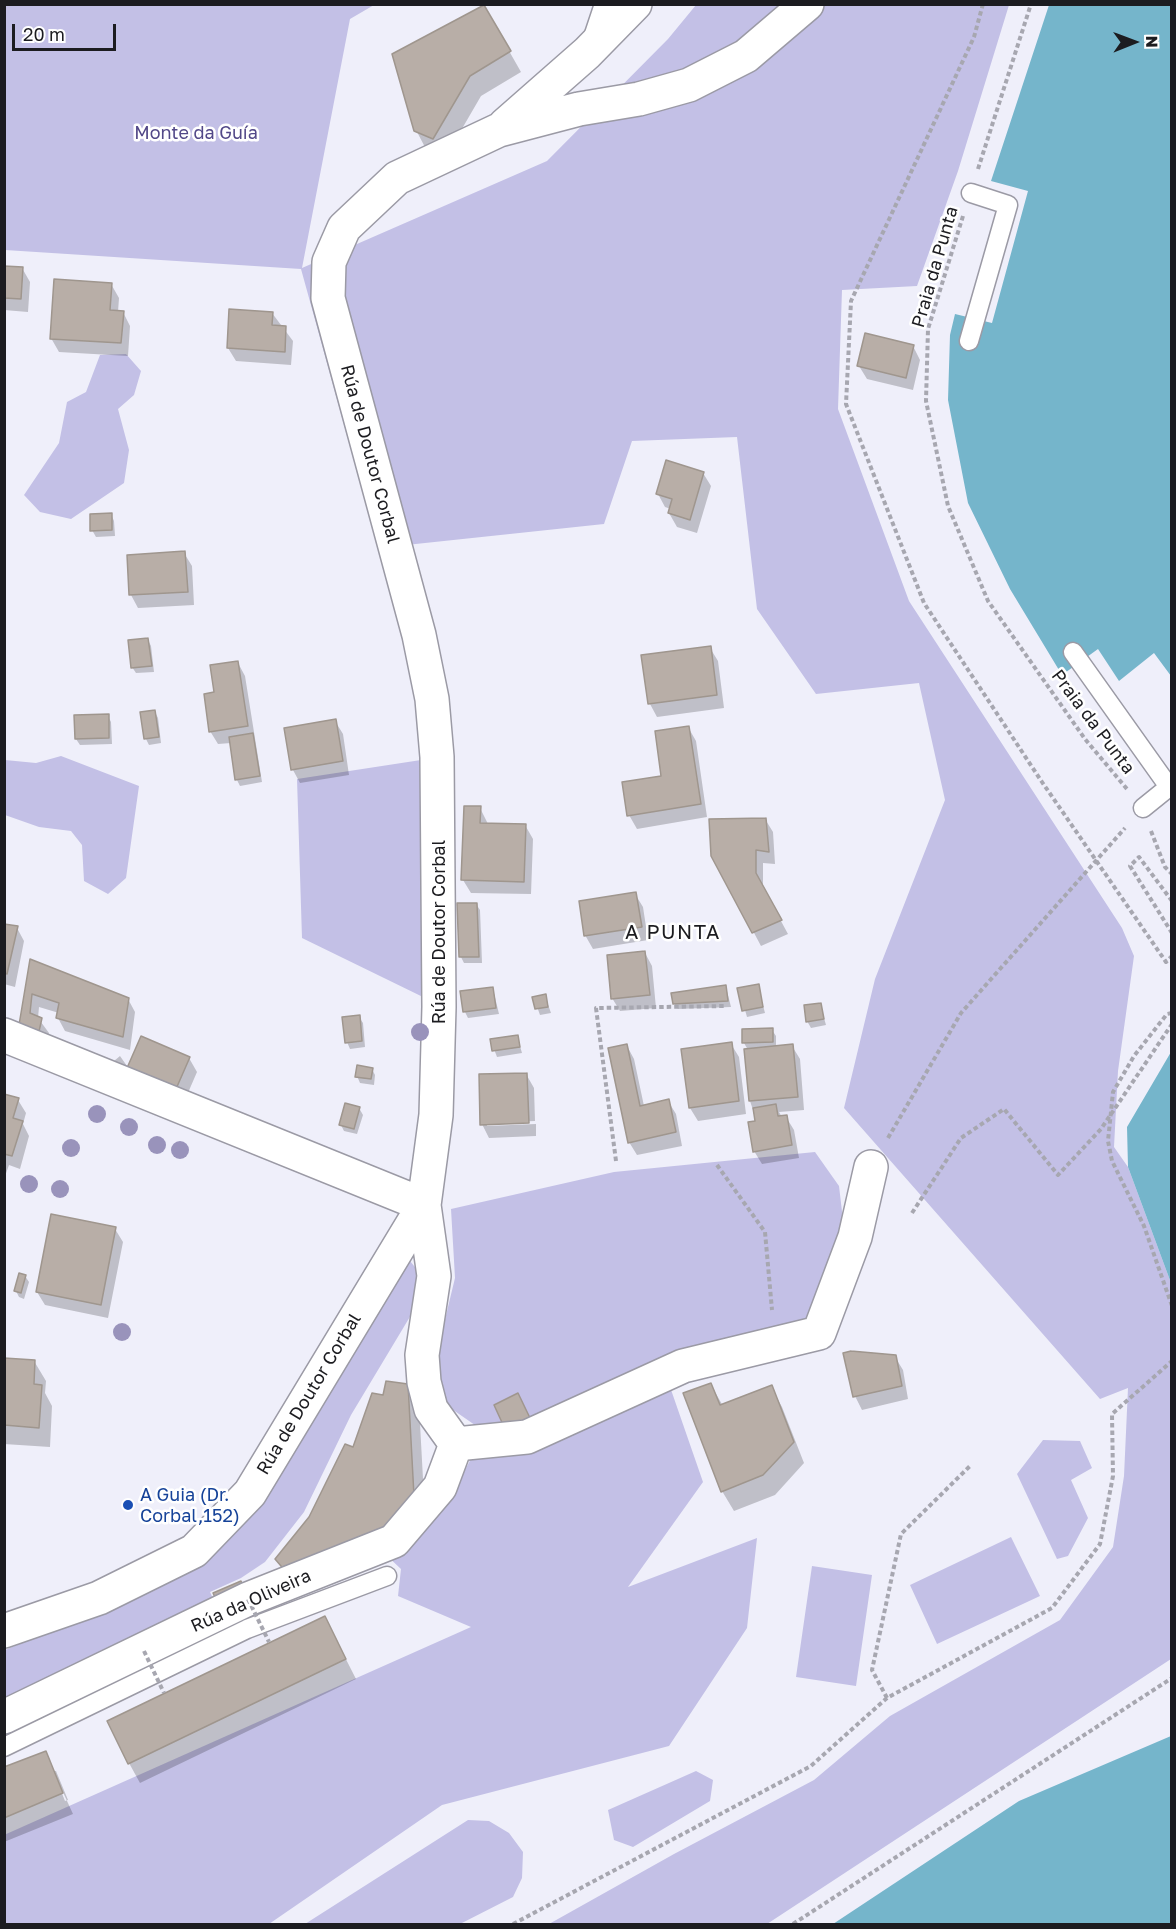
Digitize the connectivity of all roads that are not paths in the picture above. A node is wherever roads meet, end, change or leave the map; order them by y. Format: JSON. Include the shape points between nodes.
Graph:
{"nodes":[{"id":1,"x":604,"y":4,"type":"edge"},
{"id":2,"x":635,"y":4,"type":"edge"},
{"id":3,"x":807,"y":4,"type":"edge"},
{"id":4,"x":587,"y":53,"type":"junction"},
{"id":5,"x":499,"y":130,"type":"junction"},
{"id":6,"x":970,"y":193,"type":"road end"},
{"id":7,"x":969,"y":341,"type":"dead end"},
{"id":8,"x":1073,"y":652,"type":"dead end"},
{"id":9,"x":1143,"y":808,"type":"road end"},
{"id":10,"x":4,"y":1035,"type":"edge"},
{"id":11,"x":871,"y":1167,"type":"road end"},
{"id":12,"x":424,"y":1205,"type":"junction"},
{"id":13,"x":456,"y":1444,"type":"junction"},
{"id":14,"x":387,"y":1576,"type":"dead end"},
{"id":15,"x":4,"y":1630,"type":"edge"},
{"id":16,"x":4,"y":1717,"type":"edge"},
{"id":17,"x":4,"y":1747,"type":"edge"}],
"edges":[{"from":1,"to":4,"type":"lane"},
{"from":2,"to":4,"type":"street"},
{"from":3,"to":5,"type":"street","name":"Rúa de Doutor Corbal","via":[[746,56],[689,85]]},
{"from":4,"to":5,"type":"street"},
{"from":5,"to":12,"type":"street","name":"Rúa de Doutor Corbal","via":[[397,178],[344,228],[329,262],[328,298],[416,625],[432,699],[440,812],[439,1007],[436,1115]]},
{"from":6,"to":7,"type":"lane","via":[[1008,205]]},
{"from":8,"to":9,"type":"lane","via":[[1169,787]]},
{"from":10,"to":12,"type":"street"},
{"from":11,"to":13,"type":"street","via":[[855,1238],[819,1334],[683,1366],[527,1437]]},
{"from":12,"to":13,"type":"street","name":"Rúa de Doutor Corbal","via":[[434,1276],[422,1355],[424,1382],[431,1409]]},
{"from":12,"to":15,"type":"street","name":"Rúa de Doutor Corbal","via":[[249,1493],[194,1551],[99,1598]]},
{"from":13,"to":16,"type":"street","name":"Rúa da Oliveira","via":[[440,1487],[394,1541],[248,1599]]},
{"from":14,"to":17,"type":"lane","via":[[247,1629]]}]}
